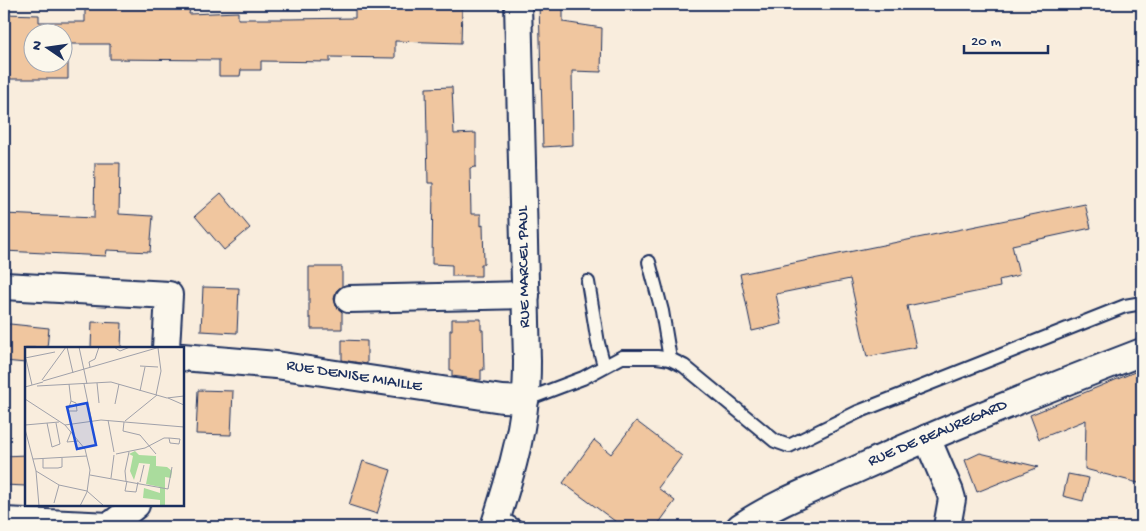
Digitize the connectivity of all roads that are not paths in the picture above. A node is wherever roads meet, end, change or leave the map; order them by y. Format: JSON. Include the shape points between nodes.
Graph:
{"nodes":[{"id":1,"x":518,"y":4,"type":"edge"},
{"id":2,"x":649,"y":262,"type":"dead end"},
{"id":3,"x":588,"y":282,"type":"dead end"},
{"id":4,"x":4,"y":286,"type":"edge"},
{"id":5,"x":526,"y":295,"type":"junction"},
{"id":6,"x":349,"y":299,"type":"dead end"},
{"id":7,"x":1142,"y":303,"type":"edge"},
{"id":8,"x":166,"y":347,"type":"edge"},
{"id":9,"x":1142,"y":352,"type":"edge"},
{"id":10,"x":184,"y":357,"type":"edge"},
{"id":11,"x":670,"y":359,"type":"junction"},
{"id":12,"x":604,"y":366,"type":"junction"},
{"id":13,"x":526,"y":400,"type":"junction"},
{"id":14,"x":927,"y":438,"type":"junction"},
{"id":15,"x":135,"y":506,"type":"edge"},
{"id":16,"x":4,"y":521,"type":"edge"},
{"id":17,"x":503,"y":524,"type":"edge"},
{"id":18,"x":740,"y":527,"type":"edge"},
{"id":19,"x":947,"y":527,"type":"edge"}],
"edges":[{"from":1,"to":5,"type":"street","name":"RUE MARCEL PAUL"},
{"from":2,"to":11,"type":"lane"},
{"from":3,"to":12,"type":"lane"},
{"from":4,"to":8,"type":"street","via":[[169,296]]},
{"from":5,"to":6,"type":"street"},
{"from":5,"to":13,"type":"street","name":"RUE MARCEL PAUL"},
{"from":7,"to":11,"type":"lane","via":[[1124,306],[858,412],[789,446],[775,442],[684,366]]},
{"from":9,"to":14,"type":"street","name":"RUE DE BEAUREGARD"},
{"from":10,"to":13,"type":"street","name":"RUE DENISE MIAILLE","via":[[256,363]]},
{"from":11,"to":12,"type":"lane","via":[[622,357]]},
{"from":12,"to":13,"type":"lane","via":[[583,378]]},
{"from":13,"to":17,"type":"street","name":"RUE MARCEL PAUL"},
{"from":14,"to":18,"type":"street","name":"RUE DE BEAUREGARD","via":[[780,504]]},
{"from":14,"to":19,"type":"street","via":[[952,499]]},
{"from":15,"to":16,"type":"street","via":[[110,526]]}]}
